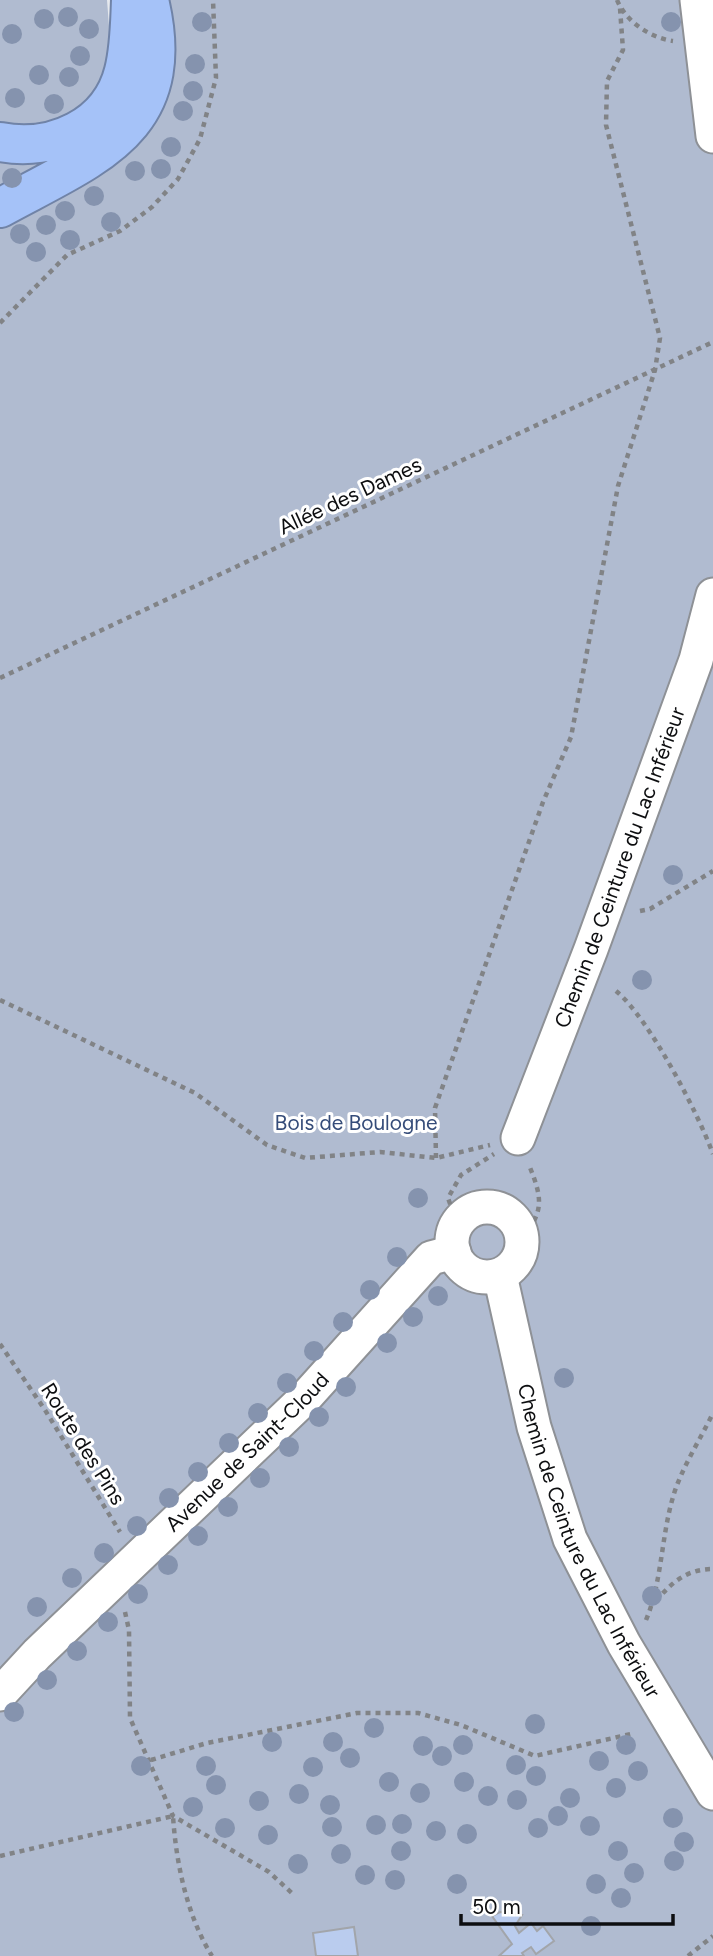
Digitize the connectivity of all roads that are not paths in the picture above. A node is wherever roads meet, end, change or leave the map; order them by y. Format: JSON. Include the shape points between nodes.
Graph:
{"nodes":[{"id":1,"x":131,"y":0,"type":"edge"},
{"id":2,"x":149,"y":0,"type":"edge"},
{"id":3,"x":697,"y":0,"type":"edge"},
{"id":4,"x":713,"y":136,"type":"edge"},
{"id":5,"x":0,"y":142,"type":"edge"},
{"id":6,"x":0,"y":208,"type":"edge"},
{"id":7,"x":713,"y":595,"type":"edge"},
{"id":8,"x":518,"y":1138,"type":"road end"},
{"id":9,"x":455,"y":1238,"type":"junction"},
{"id":10,"x":500,"y":1275,"type":"junction"},
{"id":11,"x":37,"y":1654,"type":"junction"},
{"id":12,"x":0,"y":1677,"type":"edge"},
{"id":13,"x":0,"y":1694,"type":"edge"},
{"id":14,"x":713,"y":1793,"type":"edge"}],
"edges":[{"from":1,"to":5,"type":"highway","via":[[124,72],[98,116],[50,143]]},
{"from":2,"to":6,"type":"highway","via":[[157,55],[150,88],[135,118],[105,149]]},
{"from":3,"to":4,"type":"street"},
{"from":7,"to":8,"type":"street","name":"Chemin de Ceinture du Lac Inférieur","via":[[696,660]]},
{"from":9,"to":10,"type":"street","via":[[463,1268],[475,1275]]},
{"from":9,"to":10,"type":"street","via":[[468,1213],[488,1207],[503,1210],[515,1220],[522,1237],[518,1259]]},
{"from":9,"to":11,"type":"street","name":"Avenue de Saint-Cloud","via":[[431,1258],[304,1399]]},
{"from":10,"to":14,"type":"street","name":"Chemin de Ceinture du Lac Inférieur","via":[[534,1427],[570,1539],[624,1644]]},
{"from":11,"to":12,"type":"street","name":"Avenue de Saint-Cloud"},
{"from":11,"to":13,"type":"street","name":"Avenue de Saint-Cloud"}]}
